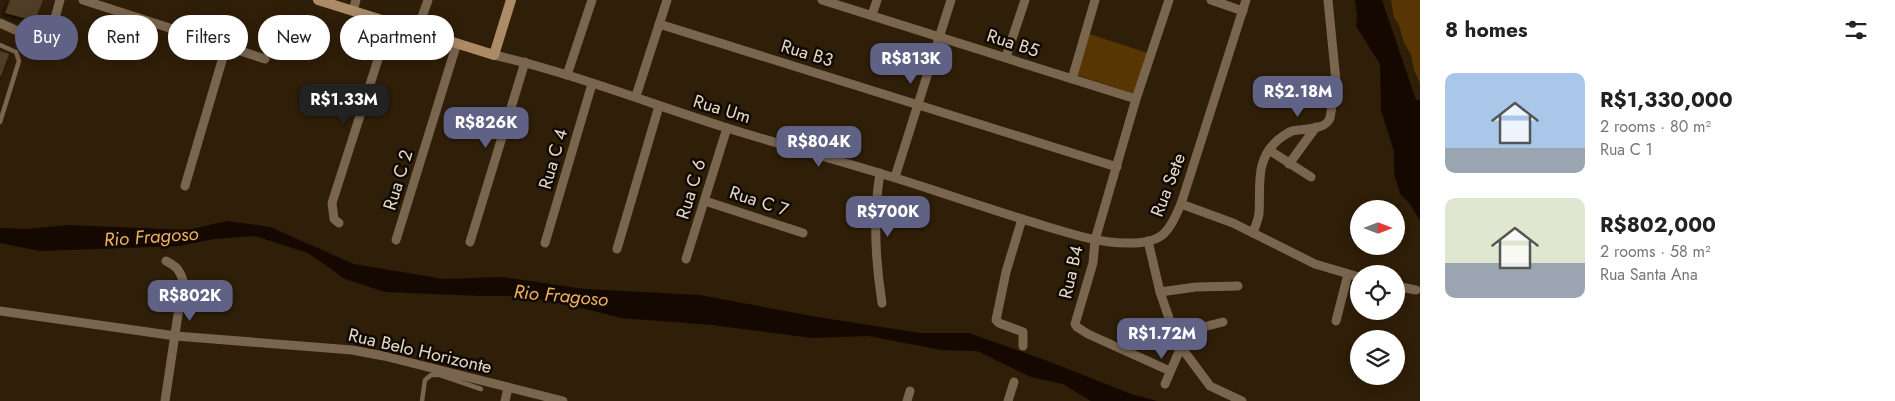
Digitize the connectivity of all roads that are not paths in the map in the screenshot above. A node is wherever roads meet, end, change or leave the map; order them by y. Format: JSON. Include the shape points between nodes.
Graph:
{"nodes":[{"id":1,"x":60,"y":0,"type":"edge"},
{"id":2,"x":83,"y":0,"type":"edge"},
{"id":3,"x":318,"y":0,"type":"edge"},
{"id":4,"x":356,"y":0,"type":"edge"},
{"id":5,"x":428,"y":0,"type":"edge"},
{"id":6,"x":511,"y":0,"type":"edge"},
{"id":7,"x":592,"y":0,"type":"edge"},
{"id":8,"x":667,"y":0,"type":"edge"},
{"id":9,"x":822,"y":0,"type":"edge"},
{"id":10,"x":877,"y":0,"type":"edge"},
{"id":11,"x":951,"y":0,"type":"edge"},
{"id":12,"x":1025,"y":0,"type":"edge"},
{"id":13,"x":1095,"y":0,"type":"edge"},
{"id":14,"x":1169,"y":0,"type":"edge"},
{"id":15,"x":1212,"y":0,"type":"edge"},
{"id":16,"x":1246,"y":0,"type":"edge"},
{"id":17,"x":1328,"y":0,"type":"edge"},
{"id":18,"x":353,"y":11,"type":"junction"},
{"id":19,"x":1243,"y":11,"type":"junction"},
{"id":20,"x":872,"y":14,"type":"junction"},
{"id":21,"x":366,"y":15,"type":"edge"},
{"id":22,"x":423,"y":15,"type":"edge"},
{"id":23,"x":0,"y":23,"type":"edge"},
{"id":24,"x":659,"y":24,"type":"junction"},
{"id":25,"x":168,"y":28,"type":"edge"},
{"id":26,"x":939,"y":37,"type":"junction"},
{"id":27,"x":454,"y":43,"type":"edge"},
{"id":28,"x":457,"y":44,"type":"junction"},
{"id":29,"x":0,"y":45,"type":"edge"},
{"id":30,"x":494,"y":55,"type":"junction"},
{"id":31,"x":1006,"y":57,"type":"junction"},
{"id":32,"x":222,"y":60,"type":"edge"},
{"id":33,"x":378,"y":60,"type":"edge"},
{"id":34,"x":525,"y":62,"type":"junction"},
{"id":35,"x":567,"y":75,"type":"junction"},
{"id":36,"x":1072,"y":79,"type":"junction"},
{"id":37,"x":592,"y":84,"type":"junction"},
{"id":38,"x":636,"y":96,"type":"junction"},
{"id":39,"x":1136,"y":98,"type":"junction"},
{"id":40,"x":917,"y":104,"type":"junction"},
{"id":41,"x":659,"y":106,"type":"junction"},
{"id":42,"x":0,"y":122,"type":"edge"},
{"id":43,"x":727,"y":128,"type":"junction"},
{"id":44,"x":1316,"y":128,"type":"junction"},
{"id":45,"x":1269,"y":150,"type":"junction"},
{"id":46,"x":1289,"y":164,"type":"junction"},
{"id":47,"x":1116,"y":167,"type":"junction"},
{"id":48,"x":880,"y":173,"type":"junction"},
{"id":49,"x":895,"y":177,"type":"junction"},
{"id":50,"x":1311,"y":177,"type":"dead end"},
{"id":51,"x":184,"y":186,"type":"dead end"},
{"id":52,"x":705,"y":201,"type":"junction"},
{"id":53,"x":1181,"y":204,"type":"junction"},
{"id":54,"x":1022,"y":219,"type":"junction"},
{"id":55,"x":338,"y":223,"type":"dead end"},
{"id":56,"x":803,"y":232,"type":"dead end"},
{"id":57,"x":1253,"y":232,"type":"junction"},
{"id":58,"x":396,"y":240,"type":"dead end"},
{"id":59,"x":1095,"y":240,"type":"junction"},
{"id":60,"x":1148,"y":241,"type":"junction"},
{"id":61,"x":470,"y":242,"type":"dead end"},
{"id":62,"x":545,"y":243,"type":"dead end"},
{"id":63,"x":617,"y":249,"type":"dead end"},
{"id":64,"x":686,"y":259,"type":"dead end"},
{"id":65,"x":166,"y":261,"type":"dead end"},
{"id":66,"x":1348,"y":274,"type":"joint"},
{"id":67,"x":1238,"y":286,"type":"dead end"},
{"id":68,"x":1405,"y":288,"type":"edge"},
{"id":69,"x":1416,"y":290,"type":"dead end"},
{"id":70,"x":1160,"y":292,"type":"junction"},
{"id":71,"x":882,"y":303,"type":"dead end"},
{"id":72,"x":0,"y":311,"type":"edge"},
{"id":73,"x":1336,"y":321,"type":"dead end"},
{"id":74,"x":1223,"y":322,"type":"dead end"},
{"id":75,"x":1175,"y":334,"type":"junction"},
{"id":76,"x":176,"y":336,"type":"junction"},
{"id":77,"x":1023,"y":346,"type":"dead end"},
{"id":78,"x":1181,"y":347,"type":"junction"},
{"id":79,"x":1170,"y":371,"type":"junction"},
{"id":80,"x":1014,"y":382,"type":"dead end"},
{"id":81,"x":1165,"y":384,"type":"dead end"},
{"id":82,"x":508,"y":388,"type":"junction"},
{"id":83,"x":481,"y":389,"type":"dead end"},
{"id":84,"x":910,"y":391,"type":"dead end"},
{"id":85,"x":165,"y":401,"type":"edge"},
{"id":86,"x":422,"y":401,"type":"edge"},
{"id":87,"x":504,"y":401,"type":"edge"},
{"id":88,"x":563,"y":401,"type":"edge"},
{"id":89,"x":907,"y":401,"type":"edge"},
{"id":90,"x":1008,"y":401,"type":"edge"},
{"id":91,"x":1242,"y":401,"type":"edge"}],
"edges":[{"from":1,"to":23,"type":"street","via":[[46,36],[31,36]]},
{"from":2,"to":25,"type":"street"},
{"from":3,"to":18,"type":"street","name":"Rua Um"},
{"from":4,"to":18,"type":"street"},
{"from":5,"to":22,"type":"street"},
{"from":6,"to":30,"type":"street"},
{"from":7,"to":35,"type":"street"},
{"from":8,"to":24,"type":"street"},
{"from":9,"to":20,"type":"street","name":"Rua B5"},
{"from":10,"to":20,"type":"street"},
{"from":11,"to":26,"type":"street"},
{"from":12,"to":31,"type":"street"},
{"from":13,"to":36,"type":"street"},
{"from":14,"to":39,"type":"street","name":"Rua B4"},
{"from":15,"to":19,"type":"street"},
{"from":16,"to":19,"type":"street","name":"Rua Sete"},
{"from":17,"to":44,"type":"street","via":[[1336,81],[1329,122]]},
{"from":18,"to":21,"type":"street","name":"Rua Um"},
{"from":19,"to":53,"type":"street","name":"Rua Sete"},
{"from":20,"to":26,"type":"street","name":"Rua B5"},
{"from":24,"to":38,"type":"street"},
{"from":24,"to":40,"type":"street","name":"Rua B3"},
{"from":26,"to":31,"type":"street","name":"Rua B5"},
{"from":26,"to":40,"type":"street"},
{"from":27,"to":28,"type":"street","name":"Rua Um"},
{"from":28,"to":30,"type":"street","name":"Rua Um"},
{"from":28,"to":58,"type":"street","name":"Rua C 2"},
{"from":29,"to":42,"type":"lane","via":[[16,52],[19,61]]},
{"from":30,"to":34,"type":"street","name":"Rua Um"},
{"from":31,"to":36,"type":"street","name":"Rua B5"},
{"from":32,"to":51,"type":"street"},
{"from":33,"to":55,"type":"street","via":[[332,204],[334,219]]},
{"from":34,"to":35,"type":"street","name":"Rua Um"},
{"from":34,"to":61,"type":"street"},
{"from":35,"to":37,"type":"street","name":"Rua Um"},
{"from":36,"to":39,"type":"street","name":"Rua B5"},
{"from":37,"to":38,"type":"street","name":"Rua Um"},
{"from":37,"to":62,"type":"street","name":"Rua C 4"},
{"from":38,"to":41,"type":"street","name":"Rua Um"},
{"from":39,"to":47,"type":"street","name":"Rua B4"},
{"from":40,"to":47,"type":"street","name":"Rua B3"},
{"from":40,"to":49,"type":"street"},
{"from":41,"to":43,"type":"street","name":"Rua Um"},
{"from":41,"to":63,"type":"street"},
{"from":43,"to":48,"type":"street","name":"Rua Um"},
{"from":43,"to":52,"type":"street","name":"Rua C 6"},
{"from":44,"to":45,"type":"street","via":[[1290,132]]},
{"from":44,"to":46,"type":"street"},
{"from":45,"to":46,"type":"street"},
{"from":45,"to":57,"type":"street","via":[[1261,165],[1259,215]]},
{"from":46,"to":50,"type":"street"},
{"from":47,"to":59,"type":"street","name":"Rua B4"},
{"from":48,"to":49,"type":"street","name":"Rua Um"},
{"from":48,"to":71,"type":"street","via":[[875,221]]},
{"from":49,"to":54,"type":"street","name":"Rua Um"},
{"from":52,"to":56,"type":"street","name":"Rua C 7"},
{"from":52,"to":64,"type":"street","name":"Rua C 6"},
{"from":53,"to":57,"type":"street"},
{"from":53,"to":60,"type":"street","name":"Rua Sete","via":[[1165,234]]},
{"from":54,"to":59,"type":"street","name":"Rua Um"},
{"from":54,"to":77,"type":"street","via":[[996,320],[1023,332]]},
{"from":57,"to":66,"type":"street","via":[[1315,264]]},
{"from":59,"to":60,"type":"street","name":"Rua Um"},
{"from":59,"to":79,"type":"street","name":"Rua B4","via":[[1093,263],[1075,324]]},
{"from":60,"to":70,"type":"street","name":"Rua Sete"},
{"from":65,"to":76,"type":"street","via":[[181,272],[183,281]]},
{"from":66,"to":73,"type":"street"},
{"from":67,"to":70,"type":"street"},
{"from":68,"to":69,"type":"street"},
{"from":70,"to":75,"type":"street","name":"Rua Sete"},
{"from":72,"to":76,"type":"street","name":"Rua Belo Horizonte"},
{"from":74,"to":75,"type":"street"},
{"from":75,"to":78,"type":"street","name":"Rua Sete"},
{"from":76,"to":82,"type":"street","name":"Rua Belo Horizonte","via":[[352,350]]},
{"from":76,"to":85,"type":"street"},
{"from":78,"to":79,"type":"street"},
{"from":78,"to":91,"type":"street","name":"Rua Sete","via":[[1210,386]]},
{"from":79,"to":81,"type":"street"},
{"from":80,"to":90,"type":"street"},
{"from":82,"to":87,"type":"street"},
{"from":82,"to":88,"type":"street","name":"Rua Belo Horizonte"},
{"from":83,"to":86,"type":"lane","via":[[431,375],[425,380]]},
{"from":84,"to":89,"type":"street"}]}
